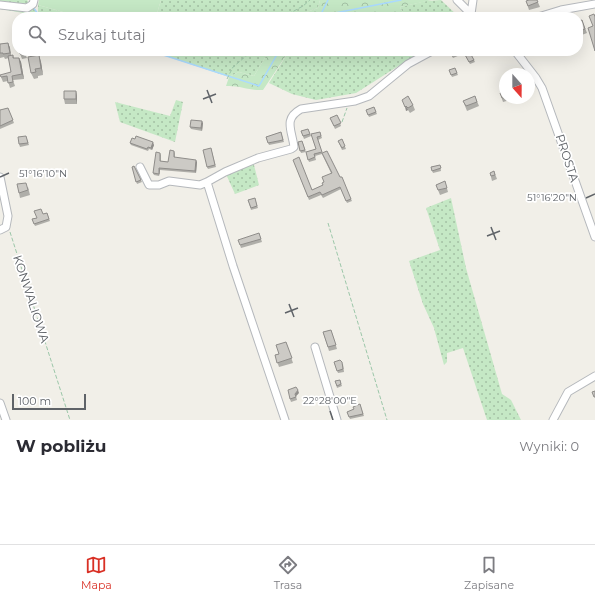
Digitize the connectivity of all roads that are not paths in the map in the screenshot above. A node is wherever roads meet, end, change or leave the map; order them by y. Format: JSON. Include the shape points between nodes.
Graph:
{"nodes":[{"id":1,"x":34,"y":0,"type":"edge"},
{"id":2,"x":457,"y":0,"type":"edge"},
{"id":3,"x":473,"y":0,"type":"edge"},
{"id":4,"x":595,"y":4,"type":"edge"},
{"id":5,"x":0,"y":5,"type":"edge"},
{"id":6,"x":469,"y":12,"type":"edge"},
{"id":7,"x":472,"y":12,"type":"edge"},
{"id":8,"x":554,"y":12,"type":"edge"},
{"id":9,"x":423,"y":56,"type":"edge"},
{"id":10,"x":518,"y":56,"type":"edge"},
{"id":11,"x":140,"y":167,"type":"dead end"},
{"id":12,"x":0,"y":177,"type":"edge"},
{"id":13,"x":207,"y":182,"type":"junction"},
{"id":14,"x":0,"y":230,"type":"edge"},
{"id":15,"x":595,"y":237,"type":"edge"},
{"id":16,"x":315,"y":347,"type":"dead end"},
{"id":17,"x":595,"y":376,"type":"edge"},
{"id":18,"x":0,"y":403,"type":"edge"},
{"id":19,"x":6,"y":420,"type":"edge"},
{"id":20,"x":285,"y":420,"type":"edge"},
{"id":21,"x":337,"y":420,"type":"edge"},
{"id":22,"x":553,"y":420,"type":"edge"}],
"edges":[{"from":1,"to":5,"type":"street","via":[[27,8]]},
{"from":2,"to":6,"type":"street"},
{"from":3,"to":7,"type":"street"},
{"from":4,"to":8,"type":"street"},
{"from":9,"to":13,"type":"street","via":[[408,64],[369,96],[355,101],[301,109],[294,113],[290,118],[294,147],[225,172]]},
{"from":10,"to":15,"type":"street","name":"PROSTA","via":[[536,78],[556,124]]},
{"from":11,"to":13,"type":"street","via":[[148,185],[159,185],[169,181],[200,185]]},
{"from":12,"to":14,"type":"street","via":[[8,216],[8,224]]},
{"from":13,"to":20,"type":"street"},
{"from":16,"to":21,"type":"street"},
{"from":17,"to":22,"type":"street","via":[[568,392]]},
{"from":18,"to":19,"type":"street"}]}
